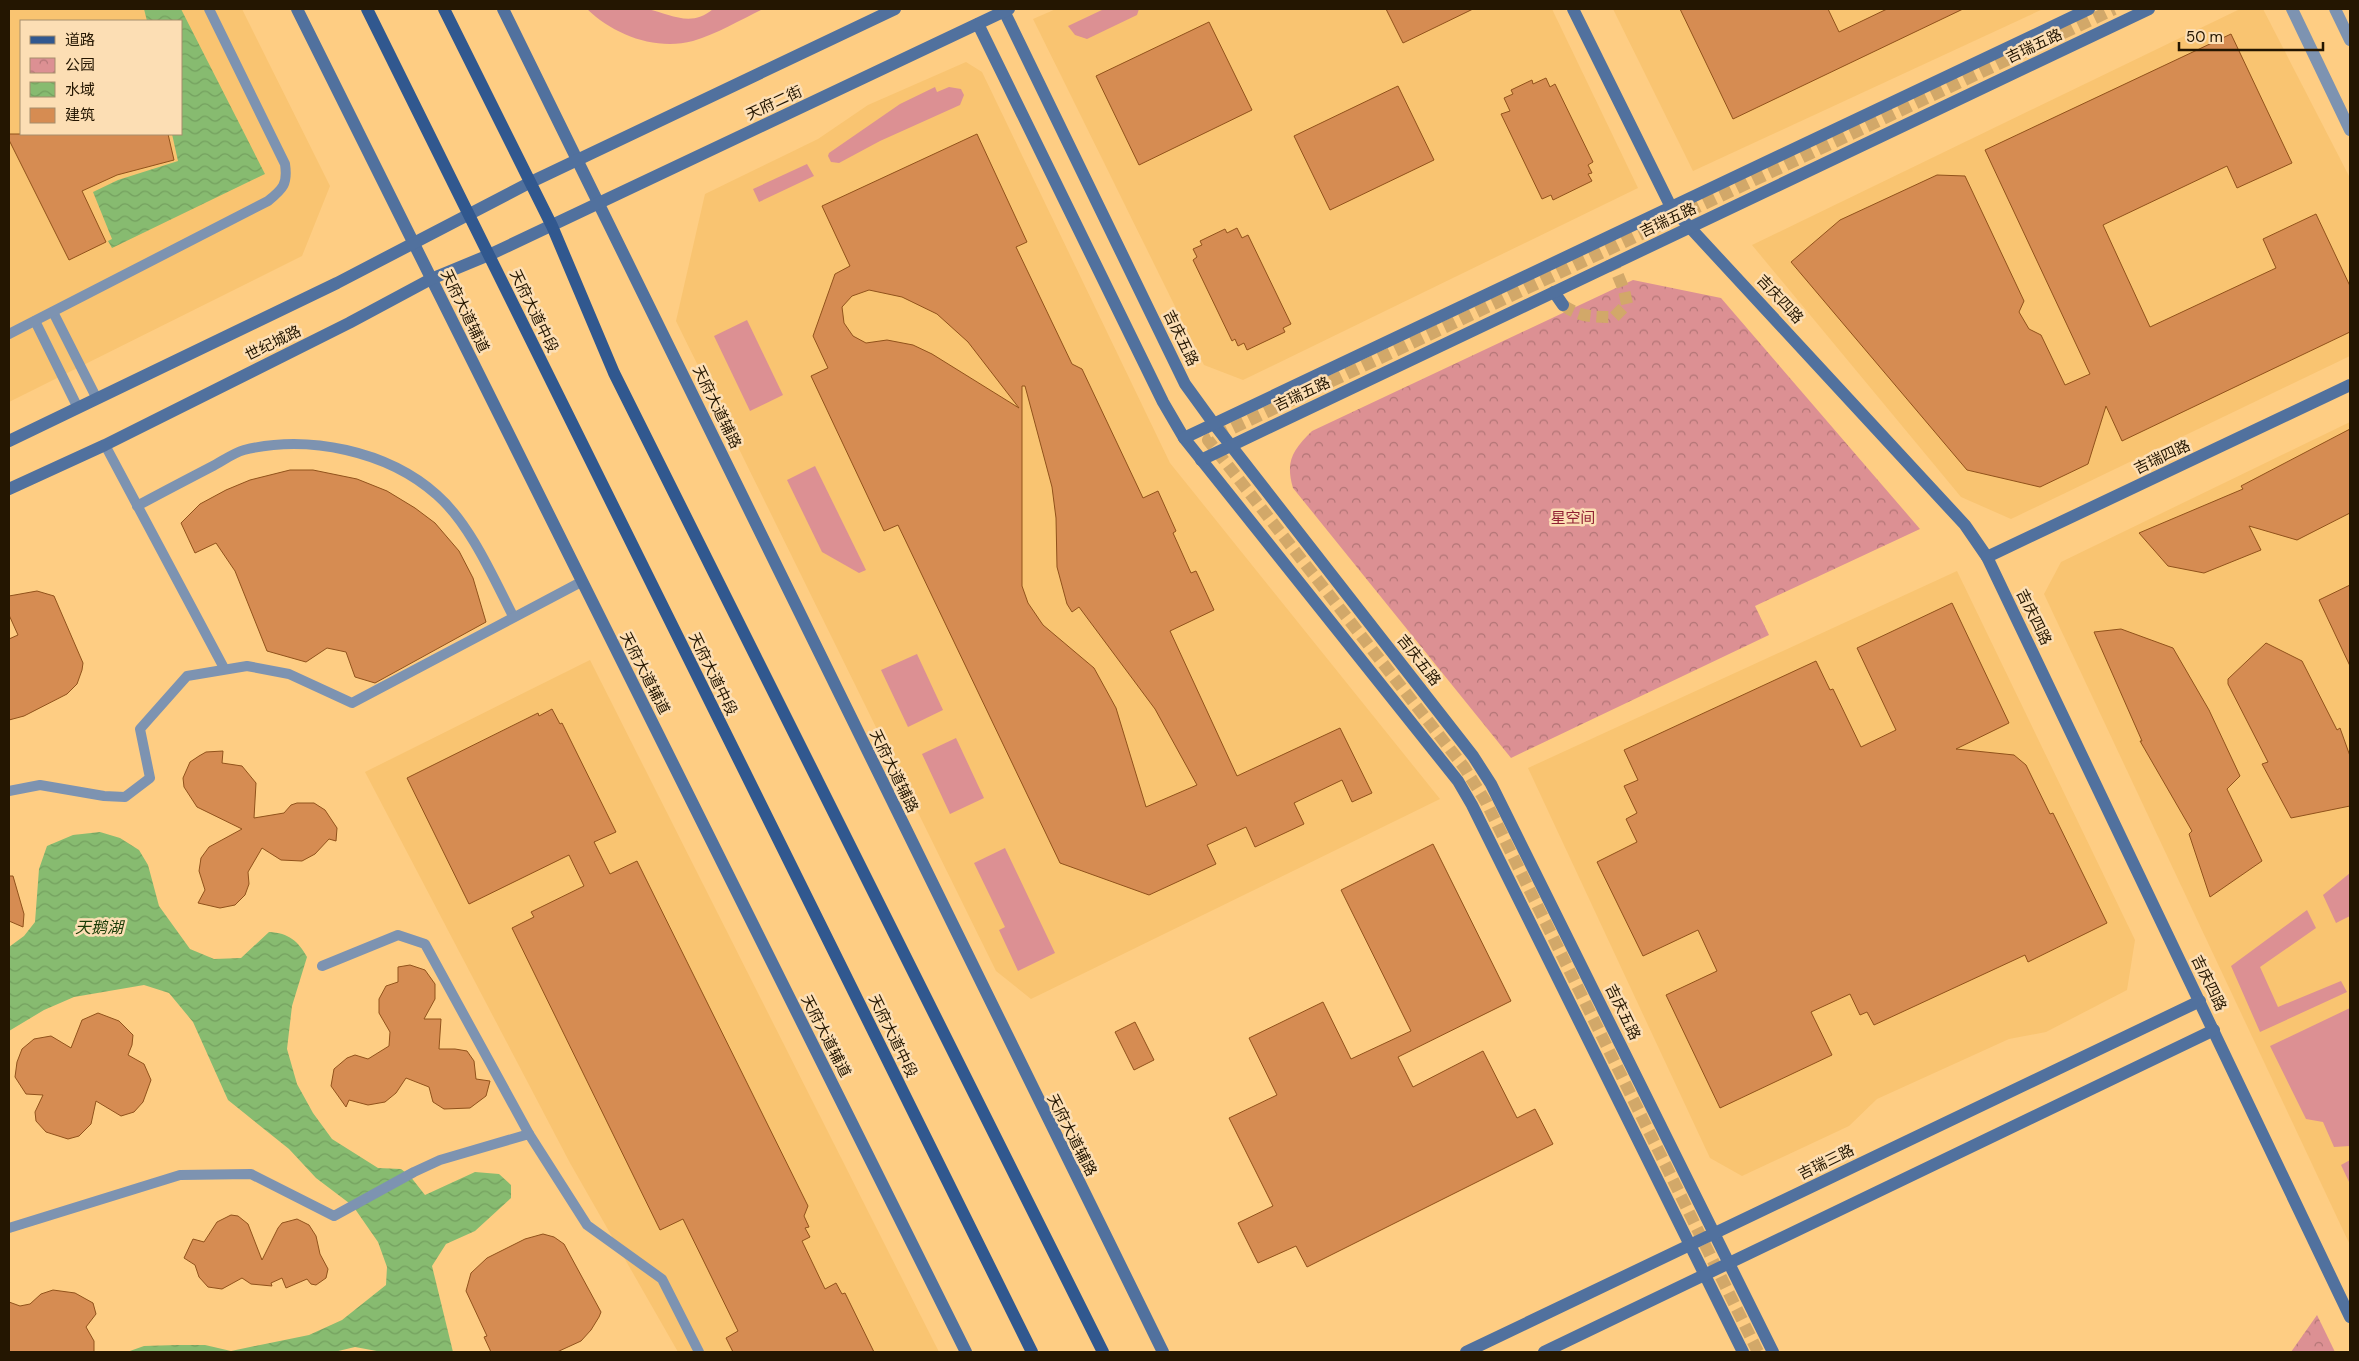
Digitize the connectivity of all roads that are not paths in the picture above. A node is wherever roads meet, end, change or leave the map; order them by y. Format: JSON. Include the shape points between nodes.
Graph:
{"nodes":[{"id":1,"x":209,"y":9,"type":"edge"},
{"id":2,"x":296,"y":9,"type":"edge"},
{"id":3,"x":367,"y":9,"type":"edge"},
{"id":4,"x":444,"y":9,"type":"edge"},
{"id":5,"x":503,"y":9,"type":"edge"},
{"id":6,"x":895,"y":9,"type":"edge"},
{"id":7,"x":1573,"y":9,"type":"edge"},
{"id":8,"x":2089,"y":9,"type":"edge"},
{"id":9,"x":2149,"y":9,"type":"edge"},
{"id":10,"x":2292,"y":9,"type":"edge"},
{"id":11,"x":2336,"y":9,"type":"edge"},
{"id":12,"x":1006,"y":10,"type":"edge"},
{"id":13,"x":978,"y":24,"type":"junction"},
{"id":14,"x":2350,"y":40,"type":"edge"},
{"id":15,"x":2350,"y":130,"type":"edge"},
{"id":16,"x":578,"y":160,"type":"junction"},
{"id":17,"x":531,"y":182,"type":"junction"},
{"id":18,"x":600,"y":203,"type":"junction"},
{"id":19,"x":1671,"y":207,"type":"junction"},
{"id":20,"x":469,"y":214,"type":"junction"},
{"id":21,"x":552,"y":226,"type":"junction"},
{"id":22,"x":1691,"y":227,"type":"junction"},
{"id":23,"x":413,"y":242,"type":"junction"},
{"id":24,"x":490,"y":255,"type":"junction"},
{"id":25,"x":431,"y":279,"type":"junction"},
{"id":26,"x":1554,"y":292,"type":"junction"},
{"id":27,"x":1563,"y":305,"type":"tunnel mouth"},
{"id":28,"x":53,"y":312,"type":"junction"},
{"id":29,"x":35,"y":321,"type":"junction"},
{"id":30,"x":9,"y":334,"type":"edge"},
{"id":31,"x":2350,"y":386,"type":"edge"},
{"id":32,"x":97,"y":399,"type":"junction"},
{"id":33,"x":78,"y":408,"type":"junction"},
{"id":34,"x":1214,"y":424,"type":"junction"},
{"id":35,"x":1184,"y":438,"type":"junction"},
{"id":36,"x":9,"y":441,"type":"edge"},
{"id":37,"x":105,"y":444,"type":"junction"},
{"id":38,"x":1231,"y":446,"type":"junction"},
{"id":39,"x":1201,"y":460,"type":"junction"},
{"id":40,"x":9,"y":489,"type":"edge"},
{"id":41,"x":137,"y":506,"type":"junction"},
{"id":42,"x":1987,"y":557,"type":"junction"},
{"id":43,"x":581,"y":582,"type":"junction"},
{"id":44,"x":513,"y":616,"type":"junction"},
{"id":45,"x":224,"y":668,"type":"junction"},
{"id":46,"x":9,"y":791,"type":"edge"},
{"id":47,"x":322,"y":966,"type":"dead end"},
{"id":48,"x":2200,"y":1001,"type":"junction"},
{"id":49,"x":2214,"y":1030,"type":"junction"},
{"id":50,"x":529,"y":1134,"type":"junction"},
{"id":51,"x":9,"y":1228,"type":"edge"},
{"id":52,"x":1715,"y":1233,"type":"junction"},
{"id":53,"x":1689,"y":1246,"type":"junction"},
{"id":54,"x":1729,"y":1265,"type":"junction"},
{"id":55,"x":1705,"y":1276,"type":"junction"},
{"id":56,"x":2350,"y":1318,"type":"edge"},
{"id":57,"x":700,"y":1352,"type":"edge"},
{"id":58,"x":966,"y":1352,"type":"edge"},
{"id":59,"x":1032,"y":1352,"type":"edge"},
{"id":60,"x":1103,"y":1352,"type":"edge"},
{"id":61,"x":1163,"y":1352,"type":"edge"},
{"id":62,"x":1466,"y":1352,"type":"edge"},
{"id":63,"x":1544,"y":1352,"type":"edge"},
{"id":64,"x":1742,"y":1352,"type":"edge"},
{"id":65,"x":1773,"y":1352,"type":"edge"}],
"edges":[{"from":1,"to":28,"type":"lane","via":[[285,164],[287,179],[280,192],[268,201]]},
{"from":2,"to":23,"type":"street","name":"天府大道辅道"},
{"from":3,"to":20,"type":"main road","name":"天府大道中段"},
{"from":4,"to":17,"type":"main road"},
{"from":5,"to":16,"type":"street"},
{"from":6,"to":16,"type":"street"},
{"from":7,"to":19,"type":"street","name":"吉庆四路"},
{"from":8,"to":19,"type":"street","name":"吉瑞五路"},
{"from":9,"to":22,"type":"street","name":"吉瑞五路"},
{"from":10,"to":15,"type":"street"},
{"from":11,"to":14,"type":"street"},
{"from":12,"to":13,"type":"street","name":"天府二街"},
{"from":12,"to":34,"type":"street","name":"吉庆五路","via":[[1185,384]]},
{"from":13,"to":18,"type":"street","name":"天府二街"},
{"from":13,"to":35,"type":"street","via":[[1163,402]]},
{"from":16,"to":17,"type":"street"},
{"from":16,"to":18,"type":"street"},
{"from":17,"to":20,"type":"street","name":"世纪城路"},
{"from":17,"to":21,"type":"main road"},
{"from":18,"to":21,"type":"street","name":"天府二街"},
{"from":18,"to":61,"type":"street","name":"天府大道辅路","via":[[1002,1031]]},
{"from":19,"to":22,"type":"street","name":"吉庆四路"},
{"from":19,"to":34,"type":"street","name":"吉瑞五路"},
{"from":20,"to":23,"type":"street","name":"世纪城路"},
{"from":20,"to":24,"type":"main road","name":"天府大道中段"},
{"from":21,"to":24,"type":"street","name":"世纪城路"},
{"from":21,"to":60,"type":"main road","via":[[619,382]]},
{"from":22,"to":26,"type":"street","name":"吉瑞五路"},
{"from":22,"to":42,"type":"street","name":"吉庆四路","via":[[1965,525]]},
{"from":23,"to":25,"type":"street","name":"天府大道辅道"},
{"from":23,"to":32,"type":"street","name":"世纪城路","via":[[338,284]]},
{"from":24,"to":25,"type":"street","name":"世纪城路"},
{"from":24,"to":59,"type":"main road","name":"天府大道中段","via":[[572,427]]},
{"from":25,"to":37,"type":"street","name":"世纪城路","via":[[340,328]]},
{"from":25,"to":43,"type":"street","name":"天府大道辅道"},
{"from":26,"to":27,"type":"street"},
{"from":26,"to":38,"type":"street","name":"吉瑞五路"},
{"from":28,"to":29,"type":"lane"},
{"from":28,"to":32,"type":"lane"},
{"from":29,"to":30,"type":"lane"},
{"from":29,"to":33,"type":"lane"},
{"from":31,"to":42,"type":"street","name":"吉瑞四路"},
{"from":32,"to":33,"type":"street","name":"世纪城路"},
{"from":33,"to":36,"type":"street","name":"世纪城路"},
{"from":34,"to":35,"type":"street","name":"吉瑞五路"},
{"from":34,"to":38,"type":"street","name":"吉庆五路"},
{"from":35,"to":39,"type":"street"},
{"from":37,"to":40,"type":"street","name":"世纪城路"},
{"from":37,"to":41,"type":"lane"},
{"from":38,"to":39,"type":"street","name":"吉瑞五路"},
{"from":38,"to":52,"type":"street","name":"吉庆五路","via":[[1473,756],[1491,784]]},
{"from":39,"to":53,"type":"street","via":[[1458,781]]},
{"from":41,"to":44,"type":"lane","via":[[243,450],[289,443],[337,448],[370,457],[407,473],[438,495],[485,561]]},
{"from":41,"to":45,"type":"lane"},
{"from":42,"to":48,"type":"street","name":"吉庆四路"},
{"from":43,"to":44,"type":"lane"},
{"from":43,"to":58,"type":"street","name":"天府大道辅道"},
{"from":44,"to":45,"type":"lane","via":[[352,703],[289,674],[247,666]]},
{"from":45,"to":46,"type":"lane","via":[[187,676],[140,728],[150,778],[125,797],[40,785]]},
{"from":47,"to":50,"type":"lane","via":[[398,935],[425,944]]},
{"from":48,"to":49,"type":"street","name":"吉庆四路"},
{"from":48,"to":52,"type":"street","name":"吉瑞三路"},
{"from":49,"to":54,"type":"street"},
{"from":49,"to":56,"type":"street","name":"吉庆四路"},
{"from":50,"to":51,"type":"lane","via":[[440,1160],[334,1216],[251,1174],[180,1175]]},
{"from":50,"to":57,"type":"lane","via":[[587,1225],[662,1279]]},
{"from":52,"to":53,"type":"street","name":"吉瑞三路"},
{"from":52,"to":54,"type":"street","name":"吉庆五路"},
{"from":53,"to":55,"type":"street"},
{"from":53,"to":62,"type":"street","name":"吉瑞三路"},
{"from":54,"to":55,"type":"street"},
{"from":54,"to":65,"type":"street","name":"吉庆五路"},
{"from":55,"to":63,"type":"street"},
{"from":55,"to":64,"type":"street"}]}
